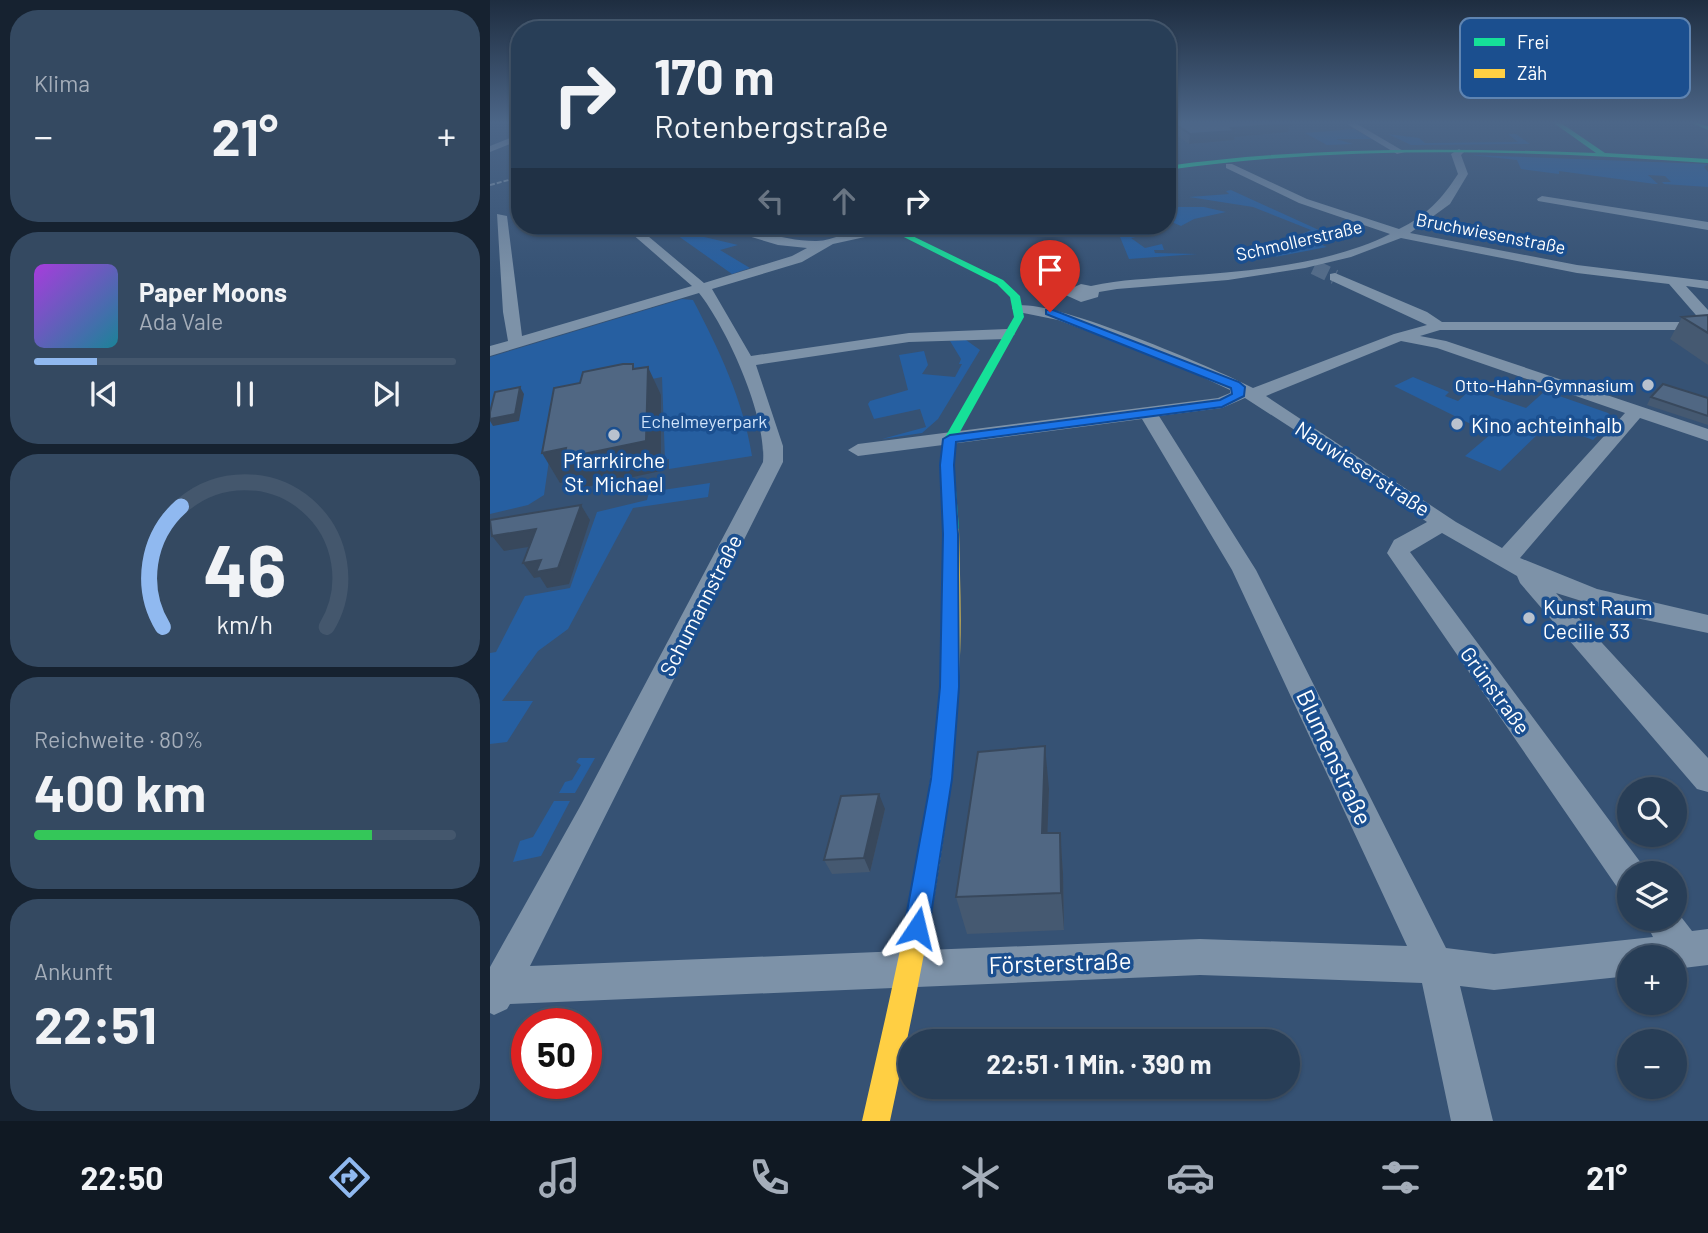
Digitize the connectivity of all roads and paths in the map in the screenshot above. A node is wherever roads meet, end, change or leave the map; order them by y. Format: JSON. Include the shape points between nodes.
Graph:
{"nodes":[{"id":1,"x":1243,"y":173,"type":"edge"},
{"id":2,"x":1462,"y":173,"type":"edge"},
{"id":3,"x":1542,"y":199,"type":"dead end"},
{"id":4,"x":501,"y":216,"type":"edge"},
{"id":5,"x":1708,"y":226,"type":"edge"},
{"id":6,"x":1401,"y":234,"type":"junction"},
{"id":7,"x":640,"y":235,"type":"edge"},
{"id":8,"x":755,"y":235,"type":"edge"},
{"id":9,"x":861,"y":235,"type":"edge"},
{"id":10,"x":893,"y":235,"type":"edge"},
{"id":11,"x":896,"y":235,"type":"edge"},
{"id":12,"x":822,"y":246,"type":"junction"},
{"id":13,"x":1335,"y":277,"type":"tunnel mouth"},
{"id":14,"x":1675,"y":283,"type":"junction"},
{"id":15,"x":1708,"y":285,"type":"edge"},
{"id":16,"x":704,"y":287,"type":"junction"},
{"id":17,"x":1091,"y":290,"type":"dead end"},
{"id":18,"x":984,"y":291,"type":"dead end"},
{"id":19,"x":1019,"y":308,"type":"junction"},
{"id":20,"x":1001,"y":315,"type":"dead end"},
{"id":21,"x":1708,"y":319,"type":"edge"},
{"id":22,"x":1708,"y":326,"type":"edge"},
{"id":23,"x":1007,"y":334,"type":"junction"},
{"id":24,"x":1439,"y":335,"type":"junction"},
{"id":25,"x":1399,"y":337,"type":"joint"},
{"id":26,"x":516,"y":344,"type":"junction"},
{"id":27,"x":490,"y":351,"type":"edge"},
{"id":28,"x":747,"y":362,"type":"junction"},
{"id":29,"x":1246,"y":391,"type":"junction"},
{"id":30,"x":1636,"y":411,"type":"junction"},
{"id":31,"x":1148,"y":413,"type":"junction"},
{"id":32,"x":1708,"y":435,"type":"edge"},
{"id":33,"x":950,"y":439,"type":"junction"},
{"id":34,"x":858,"y":450,"type":"dead end"},
{"id":35,"x":1445,"y":522,"type":"junction"},
{"id":36,"x":1511,"y":563,"type":"junction"},
{"id":37,"x":1708,"y":624,"type":"edge"},
{"id":38,"x":1708,"y":779,"type":"edge"},
{"id":39,"x":1619,"y":861,"type":"edge"},
{"id":40,"x":1675,"y":931,"type":"edge"},
{"id":41,"x":1696,"y":950,"type":"edge"},
{"id":42,"x":1617,"y":959,"type":"edge"},
{"id":43,"x":1435,"y":965,"type":"junction"},
{"id":44,"x":909,"y":968,"type":"junction"},
{"id":45,"x":494,"y":991,"type":"edge"},
{"id":46,"x":876,"y":1121,"type":"edge"},
{"id":47,"x":1472,"y":1121,"type":"edge"}],
"edges":[{"from":1,"to":6,"type":"street","name":"Bruchwiesenstraße","via":[[1277,191]]},
{"from":2,"to":6,"type":"street","name":"Schmollerstraße","via":[[1450,196],[1427,219]]},
{"from":3,"to":5,"type":"street"},
{"from":4,"to":26,"type":"street"},
{"from":6,"to":14,"type":"street","name":"Bruchwiesenstraße","via":[[1540,263]]},
{"from":6,"to":17,"type":"street","name":"Schmollerstraße","via":[[1309,265]]},
{"from":7,"to":16,"type":"street","name":"Schumannstraße"},
{"from":8,"to":12,"type":"street"},
{"from":9,"to":12,"type":"street"},
{"from":10,"to":18,"type":"main road"},
{"from":11,"to":19,"type":"main road","via":[[1000,282],[1012,292]]},
{"from":12,"to":16,"type":"street","via":[[808,255]]},
{"from":13,"to":24,"type":"street","via":[[1422,315]]},
{"from":14,"to":15,"type":"street","name":"Bruchwiesenstraße"},
{"from":14,"to":21,"type":"street"},
{"from":16,"to":26,"type":"street"},
{"from":16,"to":28,"type":"street","name":"Schumannstraße"},
{"from":19,"to":23,"type":"main road","via":[[1018,323]]},
{"from":19,"to":29,"type":"street","name":"Nauwieserstraße","via":[[1050,312]]},
{"from":20,"to":23,"type":"main road"},
{"from":22,"to":24,"type":"street"},
{"from":23,"to":28,"type":"street","via":[[935,336]]},
{"from":23,"to":33,"type":"main road"},
{"from":24,"to":25,"type":"street"},
{"from":24,"to":30,"type":"street"},
{"from":25,"to":29,"type":"street"},
{"from":26,"to":27,"type":"street"},
{"from":28,"to":45,"type":"street","name":"Schumannstraße","via":[[774,446],[773,462]]},
{"from":29,"to":31,"type":"street","via":[[1232,400]]},
{"from":29,"to":35,"type":"street","name":"Nauwieserstraße"},
{"from":30,"to":32,"type":"street"},
{"from":30,"to":36,"type":"street"},
{"from":31,"to":33,"type":"street"},
{"from":31,"to":43,"type":"street","name":"Blumenstraße","via":[[1244,570]]},
{"from":33,"to":34,"type":"street"},
{"from":33,"to":44,"type":"main road","via":[[949,687],[941,779]]},
{"from":35,"to":36,"type":"street","name":"Nauwieserstraße"},
{"from":35,"to":39,"type":"street","name":"Grünstraße","via":[[1402,545],[1398,553]]},
{"from":36,"to":37,"type":"street","name":"Nauwieserstraße","via":[[1583,595]]},
{"from":36,"to":38,"type":"street","via":[[1560,610]]},
{"from":40,"to":41,"type":"street"},
{"from":42,"to":43,"type":"street","name":"Försterstraße","via":[[1494,972]]},
{"from":43,"to":44,"type":"street","name":"Försterstraße","via":[[1200,957]]},
{"from":43,"to":47,"type":"street","name":"Blumenstraße"},
{"from":44,"to":45,"type":"street","name":"Försterstraße"},
{"from":44,"to":46,"type":"main road"}]}
